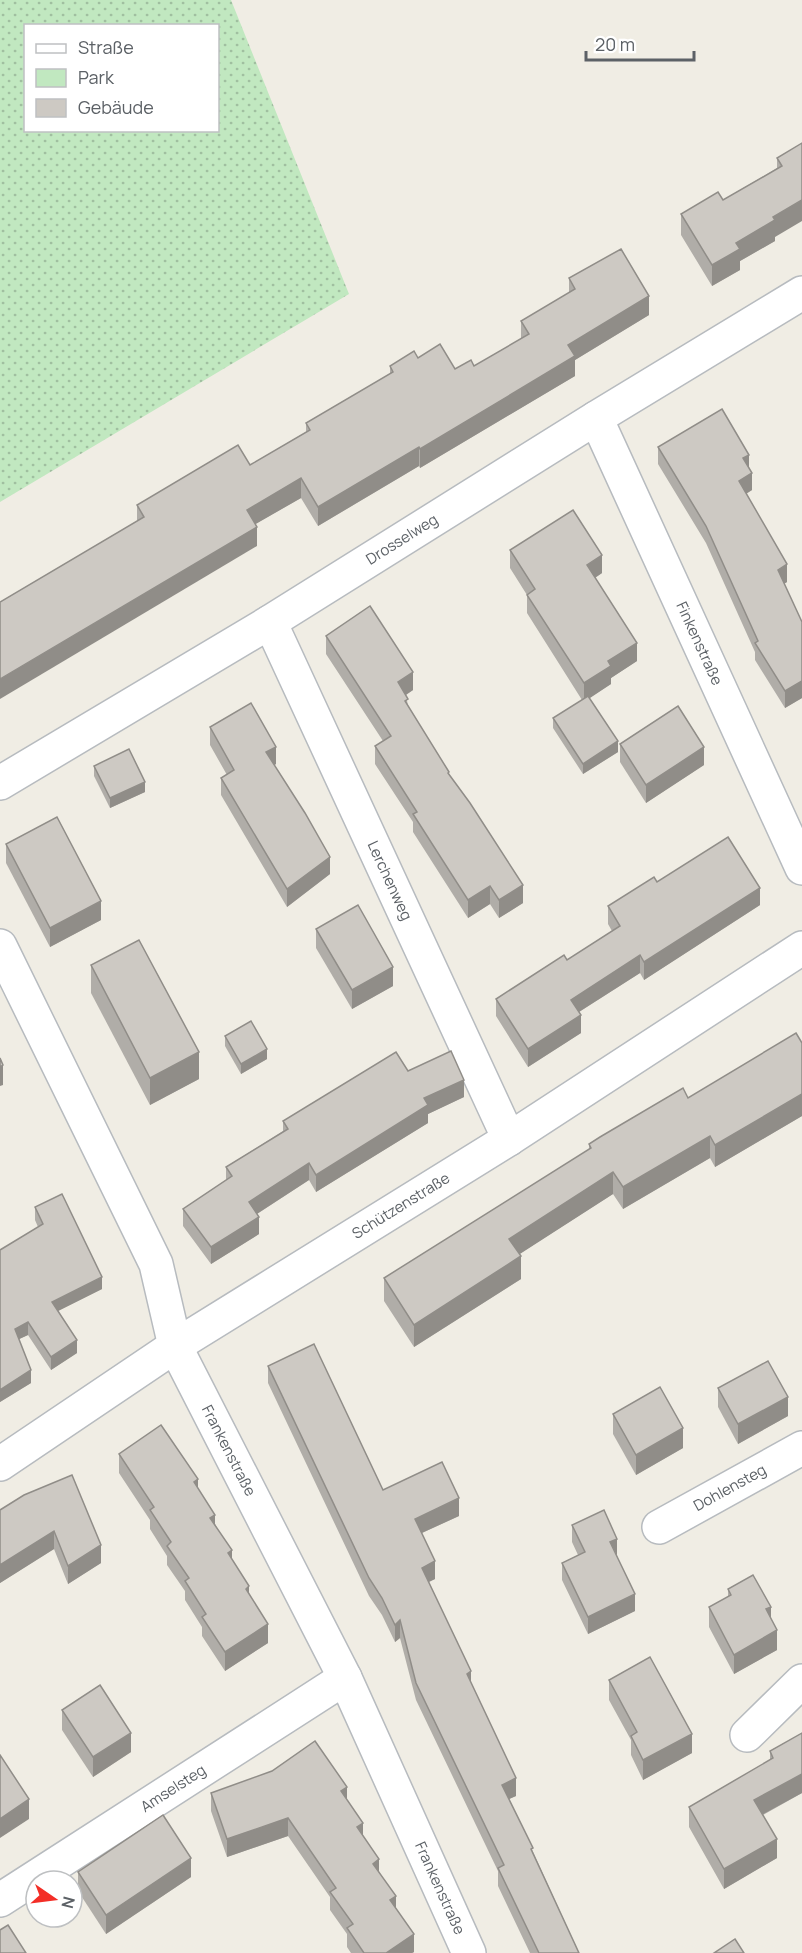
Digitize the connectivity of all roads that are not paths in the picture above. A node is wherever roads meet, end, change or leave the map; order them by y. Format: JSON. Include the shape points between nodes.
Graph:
{"nodes":[{"id":1,"x":802,"y":293,"type":"edge"},
{"id":2,"x":596,"y":418,"type":"junction"},
{"id":3,"x":270,"y":622,"type":"junction"},
{"id":4,"x":0,"y":783,"type":"edge"},
{"id":5,"x":802,"y":868,"type":"edge"},
{"id":6,"x":0,"y":946,"type":"edge"},
{"id":7,"x":802,"y":948,"type":"edge"},
{"id":8,"x":509,"y":1139,"type":"junction"},
{"id":9,"x":175,"y":1346,"type":"junction"},
{"id":10,"x":802,"y":1448,"type":"edge"},
{"id":11,"x":0,"y":1464,"type":"edge"},
{"id":12,"x":659,"y":1527,"type":"dead end"},
{"id":13,"x":345,"y":1678,"type":"junction"},
{"id":14,"x":802,"y":1681,"type":"edge"},
{"id":15,"x":747,"y":1735,"type":"dead end"},
{"id":16,"x":0,"y":1899,"type":"edge"},
{"id":17,"x":469,"y":1953,"type":"edge"}],
"edges":[{"from":1,"to":2,"type":"street","name":"Drosselweg"},
{"from":2,"to":3,"type":"street","name":"Drosselweg"},
{"from":2,"to":5,"type":"street","name":"Finkenstraße"},
{"from":3,"to":4,"type":"street","name":"Drosselweg"},
{"from":3,"to":8,"type":"street","name":"Lerchenweg"},
{"from":6,"to":9,"type":"street","name":"Frankenstraße","via":[[156,1264]]},
{"from":7,"to":8,"type":"street","name":"Schützenstraße"},
{"from":8,"to":9,"type":"street","name":"Schützenstraße"},
{"from":9,"to":11,"type":"street","name":"Schützenstraße"},
{"from":9,"to":13,"type":"street","name":"Frankenstraße"},
{"from":10,"to":12,"type":"street","name":"Dohlensteg"},
{"from":13,"to":16,"type":"street","name":"Amselsteg"},
{"from":13,"to":17,"type":"street","name":"Frankenstraße"},
{"from":14,"to":15,"type":"street"}]}
